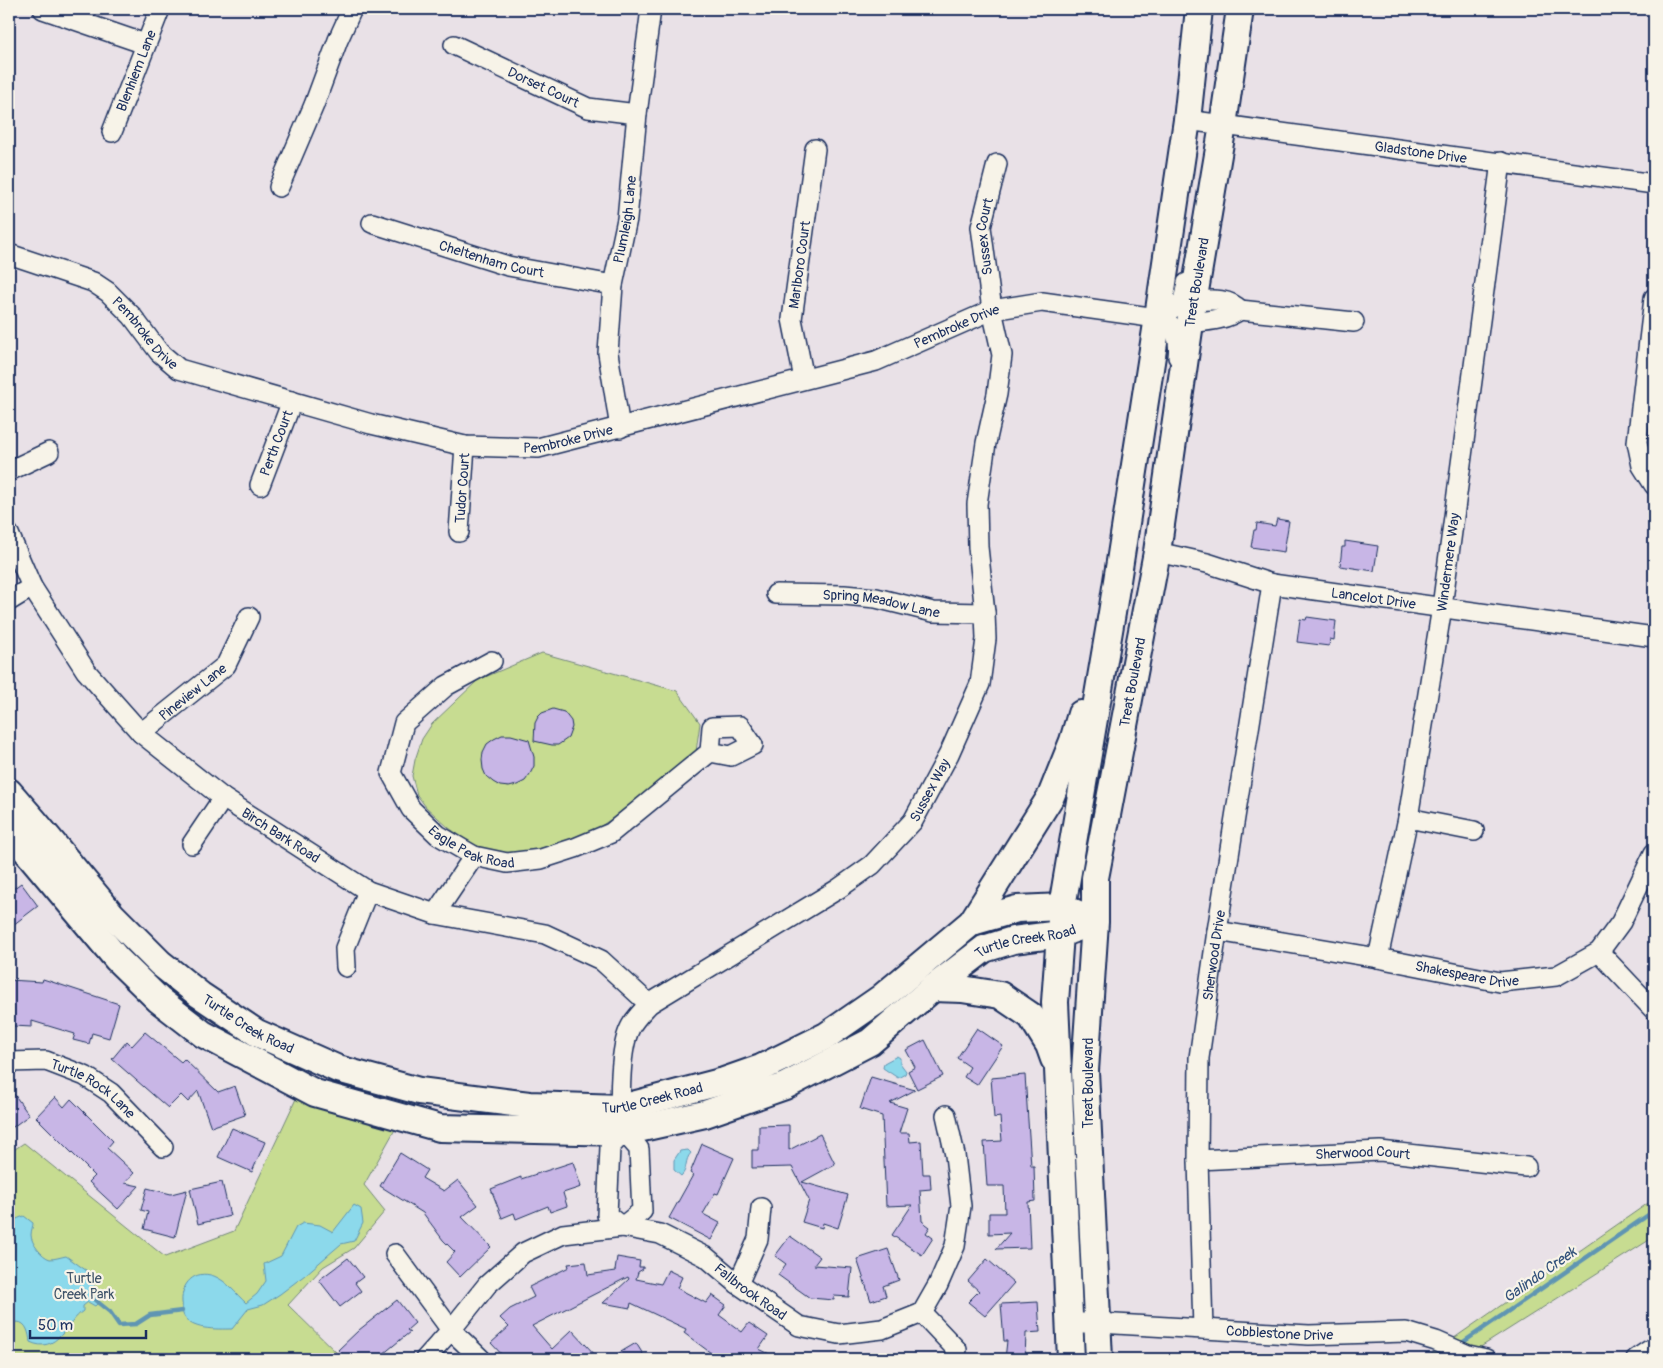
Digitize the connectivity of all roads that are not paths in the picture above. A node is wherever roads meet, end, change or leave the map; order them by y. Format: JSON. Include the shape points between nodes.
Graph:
{"nodes":[{"id":1,"x":43,"y":9,"type":"edge"},
{"id":2,"x":160,"y":9,"type":"edge"},
{"id":3,"x":352,"y":9,"type":"edge"},
{"id":4,"x":651,"y":9,"type":"edge"},
{"id":5,"x":1199,"y":9,"type":"edge"},
{"id":6,"x":1240,"y":9,"type":"edge"},
{"id":7,"x":145,"y":44,"type":"junction"},
{"id":8,"x":454,"y":45,"type":"dead end"},
{"id":9,"x":636,"y":114,"type":"junction"},
{"id":10,"x":1187,"y":120,"type":"junction"},
{"id":11,"x":1223,"y":125,"type":"junction"},
{"id":12,"x":112,"y":132,"type":"dead end"},
{"id":13,"x":815,"y":149,"type":"dead end"},
{"id":14,"x":1501,"y":162,"type":"junction"},
{"id":15,"x":997,"y":164,"type":"dead end"},
{"id":16,"x":1654,"y":184,"type":"edge"},
{"id":17,"x":279,"y":186,"type":"dead end"},
{"id":18,"x":372,"y":222,"type":"dead end"},
{"id":19,"x":9,"y":254,"type":"edge"},
{"id":20,"x":1201,"y":254,"type":"junction"},
{"id":21,"x":613,"y":286,"type":"junction"},
{"id":22,"x":1654,"y":298,"type":"edge"},
{"id":23,"x":992,"y":310,"type":"junction"},
{"id":24,"x":1191,"y":312,"type":"junction"},
{"id":25,"x":1158,"y":317,"type":"junction"},
{"id":26,"x":1354,"y":322,"type":"dead end"},
{"id":27,"x":804,"y":379,"type":"junction"},
{"id":28,"x":292,"y":402,"type":"junction"},
{"id":29,"x":620,"y":428,"type":"junction"},
{"id":30,"x":465,"y":446,"type":"junction"},
{"id":31,"x":49,"y":452,"type":"dead end"},
{"id":32,"x":9,"y":471,"type":"edge"},
{"id":33,"x":1167,"y":480,"type":"junction"},
{"id":34,"x":1654,"y":484,"type":"edge"},
{"id":35,"x":260,"y":485,"type":"dead end"},
{"id":36,"x":458,"y":532,"type":"dead end"},
{"id":37,"x":9,"y":534,"type":"edge"},
{"id":38,"x":1157,"y":552,"type":"junction"},
{"id":39,"x":1272,"y":584,"type":"junction"},
{"id":40,"x":32,"y":587,"type":"junction"},
{"id":41,"x":776,"y":594,"type":"dead end"},
{"id":42,"x":9,"y":601,"type":"edge"},
{"id":43,"x":1442,"y":607,"type":"junction"},
{"id":44,"x":985,"y":613,"type":"junction"},
{"id":45,"x":1112,"y":613,"type":"junction"},
{"id":46,"x":249,"y":617,"type":"dead end"},
{"id":47,"x":1654,"y":637,"type":"edge"},
{"id":48,"x":492,"y":661,"type":"dead end"},
{"id":49,"x":141,"y":732,"type":"junction"},
{"id":50,"x":710,"y":752,"type":"dead end"},
{"id":51,"x":9,"y":792,"type":"edge"},
{"id":52,"x":223,"y":798,"type":"junction"},
{"id":53,"x":1408,"y":818,"type":"junction"},
{"id":54,"x":1474,"y":831,"type":"dead end"},
{"id":55,"x":12,"y":840,"type":"edge"},
{"id":56,"x":192,"y":844,"type":"dead end"},
{"id":57,"x":1654,"y":853,"type":"edge"},
{"id":58,"x":474,"y":856,"type":"junction"},
{"id":59,"x":368,"y":891,"type":"junction"},
{"id":60,"x":1062,"y":907,"type":"junction"},
{"id":61,"x":435,"y":914,"type":"junction"},
{"id":62,"x":972,"y":922,"type":"junction"},
{"id":63,"x":1094,"y":922,"type":"junction"},
{"id":64,"x":1217,"y":931,"type":"junction"},
{"id":65,"x":1060,"y":934,"type":"junction"},
{"id":66,"x":1599,"y":952,"type":"junction"},
{"id":67,"x":1378,"y":958,"type":"junction"},
{"id":68,"x":346,"y":967,"type":"dead end"},
{"id":69,"x":933,"y":988,"type":"junction"},
{"id":70,"x":649,"y":1004,"type":"junction"},
{"id":71,"x":1654,"y":1010,"type":"edge"},
{"id":72,"x":9,"y":1062,"type":"edge"},
{"id":73,"x":1057,"y":1070,"type":"junction"},
{"id":74,"x":946,"y":1115,"type":"dead end"},
{"id":75,"x":622,"y":1120,"type":"junction"},
{"id":76,"x":163,"y":1147,"type":"dead end"},
{"id":77,"x":1198,"y":1160,"type":"junction"},
{"id":78,"x":1526,"y":1166,"type":"dead end"},
{"id":79,"x":761,"y":1208,"type":"dead end"},
{"id":80,"x":622,"y":1227,"type":"junction"},
{"id":81,"x":395,"y":1254,"type":"dead end"},
{"id":82,"x":738,"y":1284,"type":"junction"},
{"id":83,"x":922,"y":1313,"type":"junction"},
{"id":84,"x":1069,"y":1323,"type":"junction"},
{"id":85,"x":1098,"y":1323,"type":"junction"},
{"id":86,"x":1203,"y":1329,"type":"junction"},
{"id":87,"x":451,"y":1330,"type":"junction"},
{"id":88,"x":1654,"y":1347,"type":"edge"},
{"id":89,"x":957,"y":1350,"type":"dead end"},
{"id":90,"x":1477,"y":1357,"type":"edge"},
{"id":91,"x":424,"y":1359,"type":"edge"},
{"id":92,"x":481,"y":1359,"type":"edge"},
{"id":93,"x":1071,"y":1359,"type":"edge"},
{"id":94,"x":1099,"y":1359,"type":"edge"},
{"id":95,"x":1636,"y":1359,"type":"edge"}],
"edges":[{"from":1,"to":7,"type":"street"},
{"from":2,"to":7,"type":"street","name":"Blenhiem Lane"},
{"from":3,"to":17,"type":"street"},
{"from":4,"to":9,"type":"street","name":"Plumleigh Lane"},
{"from":5,"to":10,"type":"main road","name":"Treat Boulevard"},
{"from":6,"to":11,"type":"main road","name":"Treat Boulevard"},
{"from":7,"to":12,"type":"street","name":"Blenhiem Lane"},
{"from":8,"to":9,"type":"street","name":"Dorset Court","via":[[588,108]]},
{"from":9,"to":21,"type":"street","name":"Plumleigh Lane","via":[[627,219]]},
{"from":10,"to":11,"type":"street","name":"Gladstone Drive"},
{"from":10,"to":25,"type":"main road","name":"Treat Boulevard"},
{"from":11,"to":14,"type":"street","name":"Gladstone Drive"},
{"from":11,"to":20,"type":"main road","name":"Treat Boulevard"},
{"from":13,"to":27,"type":"street","name":"Marlboro Court","via":[[792,319]]},
{"from":14,"to":16,"type":"street","name":"Gladstone Drive"},
{"from":14,"to":43,"type":"street","name":"Windermere Way"},
{"from":15,"to":23,"type":"street","name":"Sussex Court","via":[[981,227]]},
{"from":18,"to":21,"type":"street","name":"Cheltenham Court","via":[[508,266]]},
{"from":19,"to":28,"type":"street","name":"Pembroke Drive","via":[[93,282],[108,292],[132,316],[159,352],[179,369]]},
{"from":20,"to":24,"type":"main road","name":"Treat Boulevard"},
{"from":20,"to":25,"type":"street","via":[[1191,262],[1183,302]]},
{"from":21,"to":29,"type":"street","name":"Plumleigh Lane","via":[[608,354]]},
{"from":22,"to":34,"type":"street","via":[[1637,442],[1642,466]]},
{"from":23,"to":25,"type":"street","name":"Pembroke Drive","via":[[1042,302]]},
{"from":23,"to":27,"type":"street","name":"Pembroke Drive","via":[[876,362]]},
{"from":23,"to":44,"type":"street","name":"Sussex Way","via":[[1002,355],[977,504]]},
{"from":24,"to":26,"type":"street","via":[[1222,318],[1240,310]]},
{"from":24,"to":33,"type":"main road","name":"Treat Boulevard"},
{"from":25,"to":33,"type":"street","via":[[1170,324],[1179,347],[1160,464]]},
{"from":25,"to":45,"type":"main road","name":"Treat Boulevard"},
{"from":27,"to":29,"type":"street","name":"Pembroke Drive"},
{"from":28,"to":30,"type":"street","name":"Pembroke Drive"},
{"from":28,"to":35,"type":"street","name":"Perth Court"},
{"from":29,"to":30,"type":"street","name":"Pembroke Drive","via":[[538,448]]},
{"from":30,"to":36,"type":"street","name":"Tudor Court"},
{"from":31,"to":32,"type":"street"},
{"from":33,"to":38,"type":"main road","name":"Treat Boulevard"},
{"from":37,"to":40,"type":"street","name":"Birch Bark Road"},
{"from":38,"to":39,"type":"street","name":"Lancelot Drive","via":[[1207,563]]},
{"from":38,"to":63,"type":"main road","name":"Treat Boulevard","via":[[1095,878]]},
{"from":39,"to":43,"type":"street","name":"Lancelot Drive"},
{"from":39,"to":64,"type":"street","name":"Sherwood Drive"},
{"from":40,"to":42,"type":"street"},
{"from":40,"to":49,"type":"street","name":"Birch Bark Road","via":[[86,671]]},
{"from":41,"to":44,"type":"street","name":"Spring Meadow Lane","via":[[844,595],[876,598],[933,612]]},
{"from":43,"to":47,"type":"street","name":"Lancelot Drive"},
{"from":43,"to":53,"type":"street","name":"Windermere Way"},
{"from":44,"to":70,"type":"street","name":"Sussex Way","via":[[986,639],[980,684],[949,754],[913,821],[872,865],[838,889]]},
{"from":45,"to":60,"type":"main road","name":"Treat Boulevard"},
{"from":45,"to":62,"type":"main road","via":[[1073,742],[1051,796]]},
{"from":46,"to":49,"type":"street","name":"Pineview Lane","via":[[226,665]]},
{"from":48,"to":58,"type":"street","name":"Eagle Peak Road","via":[[446,686],[404,723],[391,773],[411,809],[438,835]]},
{"from":49,"to":52,"type":"street","name":"Birch Bark Road"},
{"from":50,"to":58,"type":"street","name":"Eagle Peak Road","via":[[611,833],[541,859],[507,863]]},
{"from":51,"to":75,"type":"main road","name":"Turtle Creek Road","via":[[112,915],[160,963],[200,995],[257,1033],[338,1069],[419,1091]]},
{"from":52,"to":56,"type":"street"},
{"from":52,"to":59,"type":"street","name":"Birch Bark Road"},
{"from":53,"to":54,"type":"street"},
{"from":53,"to":67,"type":"street","name":"Windermere Way"},
{"from":55,"to":75,"type":"main road","name":"Turtle Creek Road","via":[[117,959],[159,1000],[203,1034],[315,1093],[440,1128]]},
{"from":57,"to":66,"type":"street","name":"Shakespeare Drive","via":[[1621,922]]},
{"from":58,"to":61,"type":"street"},
{"from":59,"to":61,"type":"street","name":"Birch Bark Road"},
{"from":59,"to":68,"type":"street","via":[[345,948]]},
{"from":60,"to":62,"type":"main road","name":"Turtle Creek Road","via":[[1017,909]]},
{"from":60,"to":63,"type":"main road","name":"Turtle Creek Road"},
{"from":60,"to":65,"type":"main road","name":"Treat Boulevard"},
{"from":61,"to":70,"type":"street","name":"Birch Bark Road","via":[[545,934],[600,960]]},
{"from":62,"to":75,"type":"main road","name":"Turtle Creek Road","via":[[881,998],[826,1036],[761,1068]]},
{"from":63,"to":65,"type":"main road","name":"Turtle Creek Road"},
{"from":63,"to":85,"type":"main road","name":"Treat Boulevard","via":[[1085,1071]]},
{"from":64,"to":67,"type":"street","name":"Shakespeare Drive"},
{"from":64,"to":77,"type":"street","name":"Sherwood Drive","via":[[1199,1058]]},
{"from":65,"to":69,"type":"main road","name":"Turtle Creek Road","via":[[1013,940],[984,950]]},
{"from":65,"to":73,"type":"main road","name":"Treat Boulevard","via":[[1055,1002]]},
{"from":66,"to":67,"type":"street","name":"Shakespeare Drive","via":[[1556,976],[1500,982]]},
{"from":66,"to":71,"type":"street"},
{"from":69,"to":73,"type":"main road","via":[[1000,995],[1031,1016],[1049,1045]]},
{"from":69,"to":75,"type":"main road","name":"Turtle Creek Road","via":[[870,1042],[785,1086],[705,1114]]},
{"from":70,"to":75,"type":"street","name":"Sussex Way","via":[[630,1028],[625,1047]]},
{"from":72,"to":76,"type":"street","name":"Turtle Rock Lane","via":[[46,1061],[85,1076],[111,1093]]},
{"from":73,"to":84,"type":"main road","name":"Treat Boulevard"},
{"from":74,"to":83,"type":"street","via":[[961,1206],[956,1246]]},
{"from":75,"to":80,"type":"street","via":[[610,1147],[607,1215]]},
{"from":75,"to":80,"type":"street","via":[[640,1149],[642,1211]]},
{"from":77,"to":78,"type":"street","name":"Sherwood Court","via":[[1380,1151]]},
{"from":77,"to":86,"type":"street","name":"Sherwood Drive"},
{"from":79,"to":82,"type":"street","via":[[758,1239]]},
{"from":80,"to":82,"type":"street","name":"Fallbrook Road","via":[[660,1234],[706,1257]]},
{"from":80,"to":87,"type":"street","name":"Fallbrook Road","via":[[563,1234],[523,1253],[487,1285]]},
{"from":81,"to":87,"type":"street"},
{"from":82,"to":83,"type":"street","name":"Fallbrook Road","via":[[799,1326],[839,1334],[882,1329]]},
{"from":83,"to":89,"type":"street"},
{"from":84,"to":85,"type":"street","name":"Cobblestone Drive"},
{"from":84,"to":93,"type":"main road","name":"Treat Boulevard"},
{"from":85,"to":86,"type":"street","name":"Cobblestone Drive"},
{"from":85,"to":94,"type":"main road","name":"Treat Boulevard"},
{"from":86,"to":90,"type":"street","name":"Cobblestone Drive","via":[[1309,1335],[1406,1332]]},
{"from":87,"to":91,"type":"street","name":"Fallbrook Road"},
{"from":87,"to":92,"type":"street"},
{"from":88,"to":95,"type":"street"}]}
